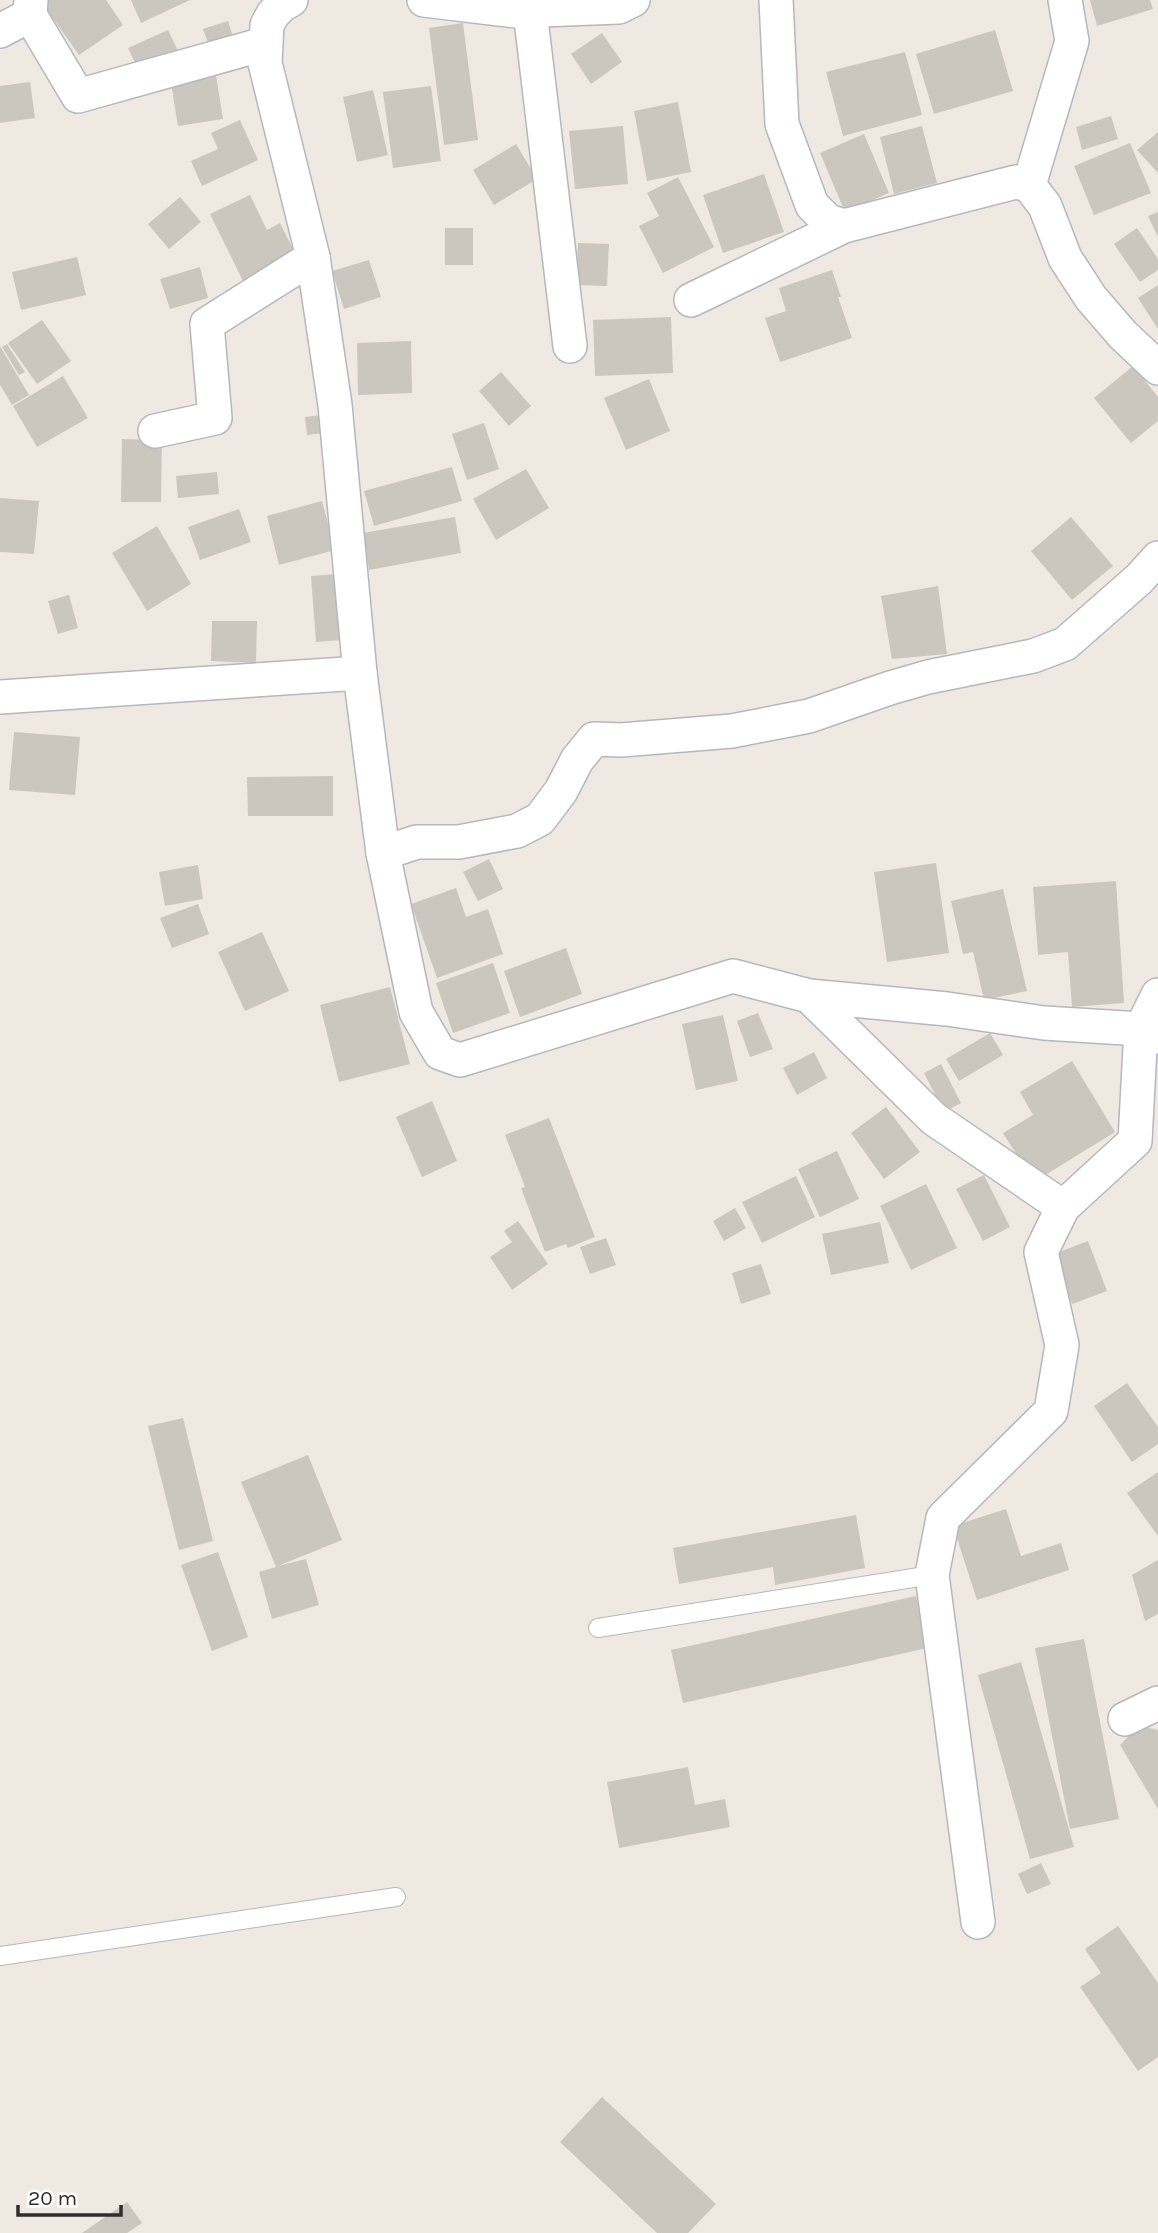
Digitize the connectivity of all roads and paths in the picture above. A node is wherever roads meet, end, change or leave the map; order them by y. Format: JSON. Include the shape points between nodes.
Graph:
{"nodes":[{"id":1,"x":291,"y":0,"type":"edge"},
{"id":2,"x":424,"y":0,"type":"edge"},
{"id":3,"x":633,"y":0,"type":"edge"},
{"id":4,"x":776,"y":0,"type":"edge"},
{"id":5,"x":1065,"y":0,"type":"edge"},
{"id":6,"x":30,"y":7,"type":"edge"},
{"id":7,"x":530,"y":11,"type":"junction"},
{"id":8,"x":0,"y":31,"type":"edge"},
{"id":9,"x":264,"y":44,"type":"junction"},
{"id":10,"x":1029,"y":185,"type":"junction"},
{"id":11,"x":844,"y":226,"type":"junction"},
{"id":12,"x":313,"y":257,"type":"junction"},
{"id":13,"x":691,"y":300,"type":"dead end"},
{"id":14,"x":570,"y":346,"type":"dead end"},
{"id":15,"x":1158,"y":368,"type":"edge"},
{"id":16,"x":155,"y":431,"type":"dead end"},
{"id":17,"x":1158,"y":558,"type":"edge"},
{"id":18,"x":360,"y":673,"type":"junction"},
{"id":19,"x":0,"y":697,"type":"edge"},
{"id":20,"x":383,"y":853,"type":"junction"},
{"id":21,"x":1158,"y":995,"type":"edge"},
{"id":22,"x":808,"y":996,"type":"junction"},
{"id":23,"x":1149,"y":1033,"type":"edge"},
{"id":24,"x":1063,"y":1207,"type":"junction"},
{"id":25,"x":932,"y":1575,"type":"junction"},
{"id":26,"x":598,"y":1628,"type":"dead end"},
{"id":27,"x":1158,"y":1703,"type":"edge"},
{"id":28,"x":1125,"y":1719,"type":"dead end"},
{"id":29,"x":396,"y":1897,"type":"dead end"},
{"id":30,"x":978,"y":1922,"type":"dead end"},
{"id":31,"x":0,"y":1956,"type":"edge"}],
"edges":[{"from":1,"to":9,"type":"street","via":[[267,25]]},
{"from":2,"to":7,"type":"street"},
{"from":3,"to":7,"type":"street","via":[[619,7]]},
{"from":4,"to":11,"type":"street","via":[[782,124],[813,205],[828,221]]},
{"from":5,"to":10,"type":"street","via":[[1072,41]]},
{"from":6,"to":8,"type":"street"},
{"from":6,"to":9,"type":"street","via":[[78,96]]},
{"from":7,"to":14,"type":"street"},
{"from":9,"to":12,"type":"street"},
{"from":10,"to":11,"type":"street","via":[[1016,182]]},
{"from":10,"to":15,"type":"street","via":[[1045,206],[1065,258],[1091,298]]},
{"from":11,"to":13,"type":"street"},
{"from":12,"to":16,"type":"street","via":[[207,324],[215,418]]},
{"from":12,"to":18,"type":"street","via":[[335,405]]},
{"from":17,"to":20,"type":"street","via":[[1065,643],[1033,656],[964,668],[809,716],[732,731],[594,739],[540,820],[517,831],[459,842],[417,842]]},
{"from":18,"to":19,"type":"street"},
{"from":18,"to":20,"type":"street"},
{"from":20,"to":22,"type":"street","via":[[416,1012],[440,1053],[460,1060],[733,976]]},
{"from":21,"to":23,"type":"street"},
{"from":22,"to":23,"type":"street"},
{"from":22,"to":24,"type":"street","via":[[934,1118]]},
{"from":23,"to":24,"type":"street","via":[[1135,1142]]},
{"from":24,"to":25,"type":"street","via":[[1041,1252],[1062,1345],[1051,1411],[943,1518]]},
{"from":25,"to":26,"type":"lane"},
{"from":25,"to":30,"type":"street"},
{"from":27,"to":28,"type":"street"},
{"from":29,"to":31,"type":"lane"}]}
